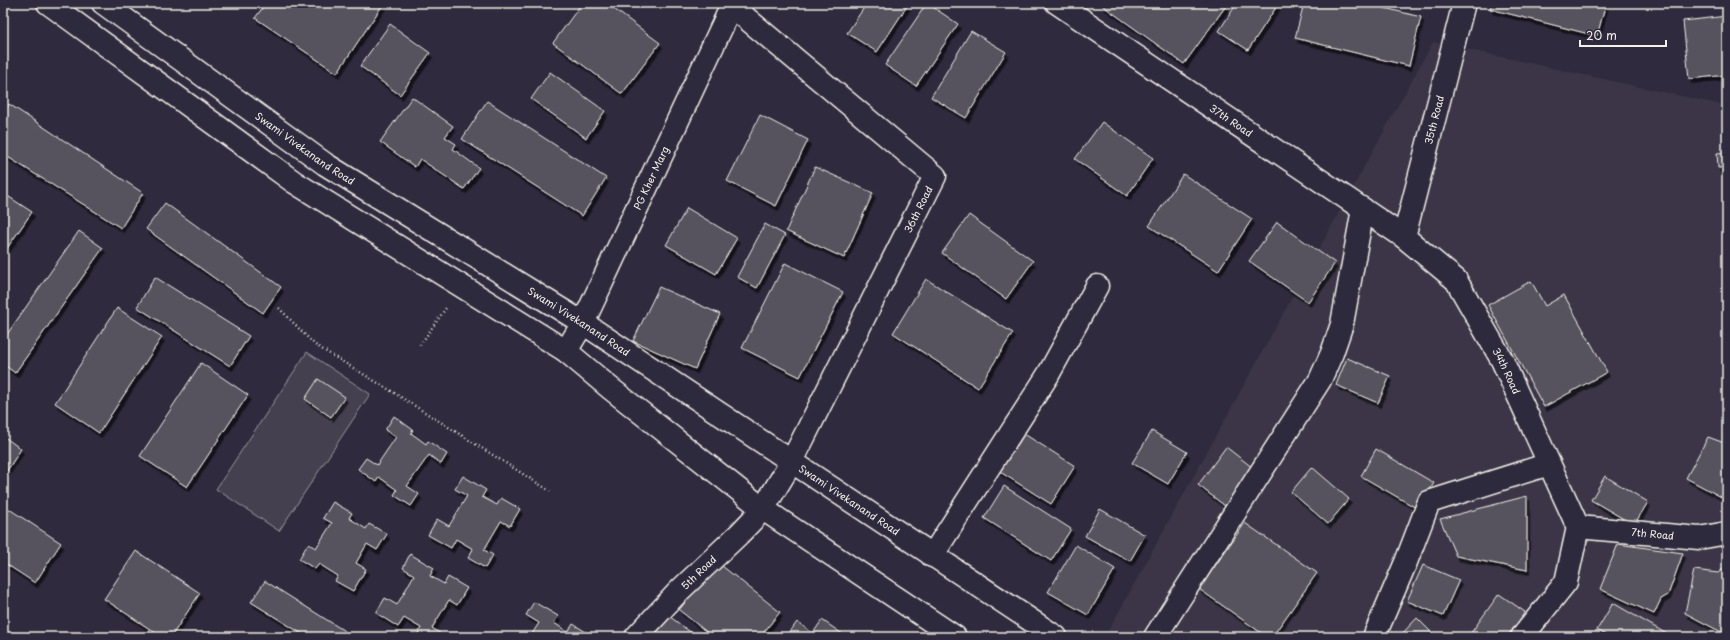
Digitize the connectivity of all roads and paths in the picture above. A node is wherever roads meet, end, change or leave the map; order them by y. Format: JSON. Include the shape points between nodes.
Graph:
{"nodes":[{"id":1,"x":48,"y":3,"type":"edge"},
{"id":2,"x":103,"y":3,"type":"edge"},
{"id":3,"x":1057,"y":3,"type":"edge"},
{"id":4,"x":1464,"y":3,"type":"edge"},
{"id":5,"x":731,"y":4,"type":"edge"},
{"id":6,"x":1363,"y":210,"type":"junction"},
{"id":7,"x":1404,"y":237,"type":"junction"},
{"id":8,"x":461,"y":286,"type":"junction"},
{"id":9,"x":1098,"y":286,"type":"dead end"},
{"id":10,"x":279,"y":308,"type":"dead end"},
{"id":11,"x":583,"y":323,"type":"junction"},
{"id":12,"x":420,"y":345,"type":"dead end"},
{"id":13,"x":566,"y":351,"type":"junction"},
{"id":14,"x":791,"y":463,"type":"junction"},
{"id":15,"x":1549,"y":464,"type":"junction"},
{"id":16,"x":550,"y":491,"type":"dead end"},
{"id":17,"x":763,"y":509,"type":"junction"},
{"id":18,"x":1578,"y":527,"type":"junction"},
{"id":19,"x":1727,"y":533,"type":"edge"},
{"id":20,"x":932,"y":556,"type":"junction"},
{"id":21,"x":636,"y":637,"type":"edge"},
{"id":22,"x":955,"y":637,"type":"edge"},
{"id":23,"x":1056,"y":637,"type":"edge"},
{"id":24,"x":1155,"y":637,"type":"edge"},
{"id":25,"x":1374,"y":637,"type":"edge"},
{"id":26,"x":1522,"y":637,"type":"edge"}],
"edges":[{"from":1,"to":8,"type":"street","via":[[294,182]]},
{"from":2,"to":11,"type":"street","name":"Swami Vivekanand Road","via":[[325,164]]},
{"from":3,"to":6,"type":"street","name":"37th Road"},
{"from":4,"to":7,"type":"street","name":"35th Road"},
{"from":5,"to":11,"type":"street","name":"PG Kher Marg"},
{"from":5,"to":14,"type":"street","name":"36th Road","via":[[935,176]]},
{"from":6,"to":7,"type":"street","name":"37th Road"},
{"from":6,"to":24,"type":"street","via":[[1342,324],[1320,380]]},
{"from":7,"to":15,"type":"street","name":"34th Road","via":[[1456,280],[1502,360]]},
{"from":8,"to":12,"type":"path"},
{"from":8,"to":13,"type":"street"},
{"from":9,"to":20,"type":"street","via":[[1048,375]]},
{"from":10,"to":16,"type":"path","via":[[315,345]]},
{"from":11,"to":13,"type":"street","name":"PG Kher Marg"},
{"from":11,"to":14,"type":"street","name":"Swami Vivekanand Road"},
{"from":13,"to":17,"type":"street"},
{"from":14,"to":17,"type":"street","name":"5th Road"},
{"from":14,"to":20,"type":"street","name":"Swami Vivekanand Road"},
{"from":15,"to":18,"type":"street","name":"34th Road"},
{"from":15,"to":25,"type":"street","via":[[1429,502]]},
{"from":17,"to":21,"type":"street","name":"5th Road"},
{"from":17,"to":22,"type":"street"},
{"from":18,"to":19,"type":"street","name":"7th Road","via":[[1699,538]]},
{"from":18,"to":26,"type":"street","via":[[1566,582]]},
{"from":20,"to":23,"type":"street","name":"Swami Vivekanand Road"}]}
